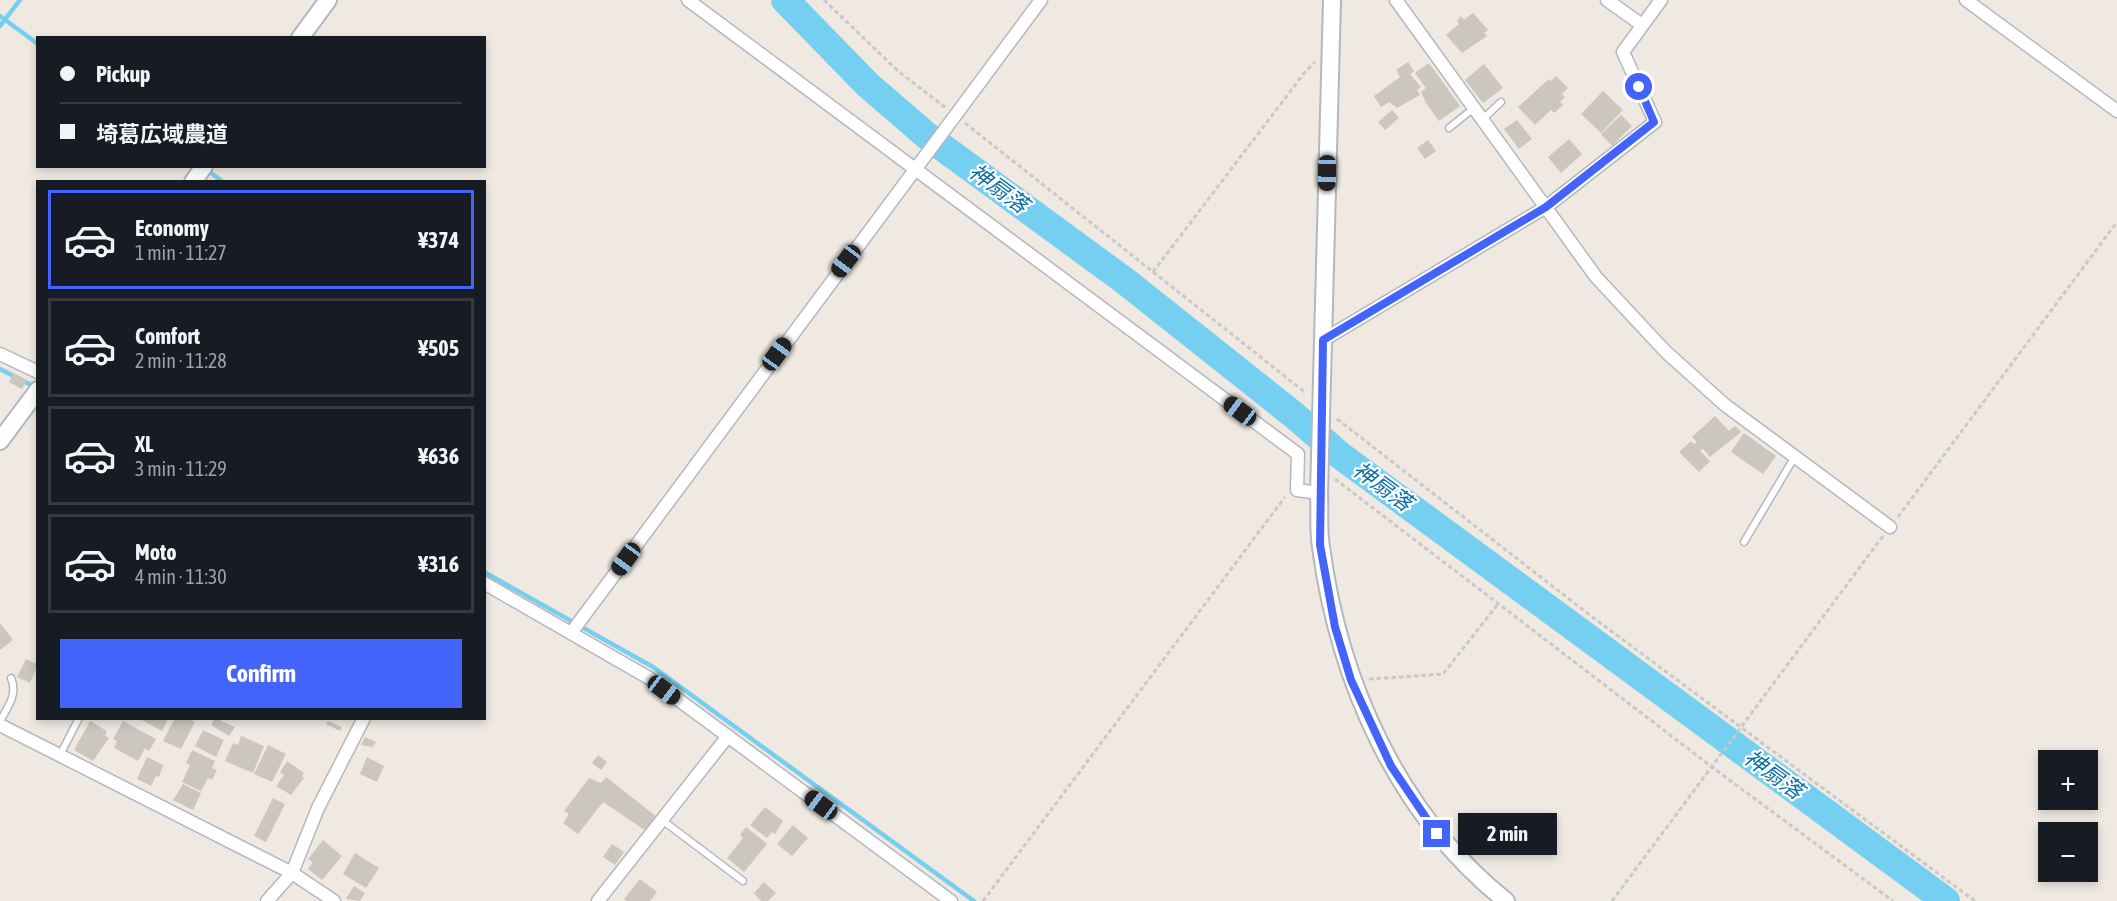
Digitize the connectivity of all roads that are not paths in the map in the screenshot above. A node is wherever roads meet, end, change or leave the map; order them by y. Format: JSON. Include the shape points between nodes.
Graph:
{"nodes":[{"id":1,"x":328,"y":0,"type":"edge"},
{"id":2,"x":688,"y":0,"type":"edge"},
{"id":3,"x":1041,"y":0,"type":"edge"},
{"id":4,"x":1332,"y":0,"type":"edge"},
{"id":5,"x":1396,"y":0,"type":"edge"},
{"id":6,"x":1607,"y":0,"type":"edge"},
{"id":7,"x":1661,"y":0,"type":"edge"},
{"id":8,"x":1966,"y":0,"type":"edge"},
{"id":9,"x":1642,"y":25,"type":"junction"},
{"id":10,"x":301,"y":36,"type":"edge"},
{"id":11,"x":1501,"y":102,"type":"dead end"},
{"id":12,"x":1475,"y":108,"type":"junction"},
{"id":13,"x":2117,"y":111,"type":"edge"},
{"id":14,"x":1482,"y":118,"type":"junction"},
{"id":15,"x":1449,"y":128,"type":"dead end"},
{"id":16,"x":915,"y":168,"type":"junction"},
{"id":17,"x":1546,"y":207,"type":"junction"},
{"id":18,"x":1323,"y":340,"type":"junction"},
{"id":19,"x":0,"y":354,"type":"edge"},
{"id":20,"x":36,"y":371,"type":"edge"},
{"id":21,"x":36,"y":393,"type":"edge"},
{"id":22,"x":0,"y":441,"type":"edge"},
{"id":23,"x":1794,"y":458,"type":"junction"},
{"id":24,"x":1319,"y":492,"type":"junction"},
{"id":25,"x":1890,"y":527,"type":"road end"},
{"id":26,"x":1744,"y":542,"type":"dead end"},
{"id":27,"x":486,"y":584,"type":"edge"},
{"id":28,"x":571,"y":633,"type":"junction"},
{"id":29,"x":11,"y":678,"type":"dead end"},
{"id":30,"x":78,"y":720,"type":"edge"},
{"id":31,"x":363,"y":720,"type":"edge"},
{"id":32,"x":0,"y":723,"type":"edge"},
{"id":33,"x":728,"y":736,"type":"junction"},
{"id":34,"x":60,"y":755,"type":"junction"},
{"id":35,"x":662,"y":820,"type":"junction"},
{"id":36,"x":292,"y":873,"type":"junction"},
{"id":37,"x":743,"y":881,"type":"dead end"},
{"id":38,"x":267,"y":901,"type":"edge"},
{"id":39,"x":334,"y":901,"type":"edge"},
{"id":40,"x":598,"y":901,"type":"edge"},
{"id":41,"x":951,"y":901,"type":"edge"},
{"id":42,"x":1506,"y":901,"type":"edge"}],
"edges":[{"from":1,"to":10,"type":"street"},
{"from":2,"to":16,"type":"street"},
{"from":3,"to":16,"type":"street"},
{"from":4,"to":18,"type":"street"},
{"from":5,"to":12,"type":"street"},
{"from":6,"to":9,"type":"street"},
{"from":7,"to":9,"type":"street"},
{"from":8,"to":13,"type":"street"},
{"from":9,"to":17,"type":"street","via":[[1623,52],[1654,122]]},
{"from":11,"to":14,"type":"lane"},
{"from":12,"to":14,"type":"street"},
{"from":12,"to":15,"type":"lane"},
{"from":14,"to":17,"type":"street"},
{"from":16,"to":24,"type":"street","via":[[1298,454],[1297,489]]},
{"from":16,"to":28,"type":"street"},
{"from":17,"to":18,"type":"street"},
{"from":17,"to":23,"type":"street","via":[[1596,277],[1666,352],[1725,405]]},
{"from":18,"to":24,"type":"street"},
{"from":19,"to":20,"type":"street"},
{"from":21,"to":22,"type":"street"},
{"from":23,"to":25,"type":"street"},
{"from":23,"to":26,"type":"lane"},
{"from":24,"to":42,"type":"street","via":[[1320,545],[1335,627],[1351,680],[1391,766],[1437,834]]},
{"from":27,"to":28,"type":"street"},
{"from":28,"to":33,"type":"street","via":[[649,678]]},
{"from":29,"to":32,"type":"lane","via":[[15,689]]},
{"from":30,"to":34,"type":"lane"},
{"from":31,"to":36,"type":"street","via":[[318,808]]},
{"from":32,"to":34,"type":"street"},
{"from":33,"to":35,"type":"street"},
{"from":33,"to":41,"type":"street"},
{"from":34,"to":36,"type":"street"},
{"from":35,"to":37,"type":"lane"},
{"from":35,"to":40,"type":"street"},
{"from":36,"to":38,"type":"street"},
{"from":36,"to":39,"type":"street"}]}
